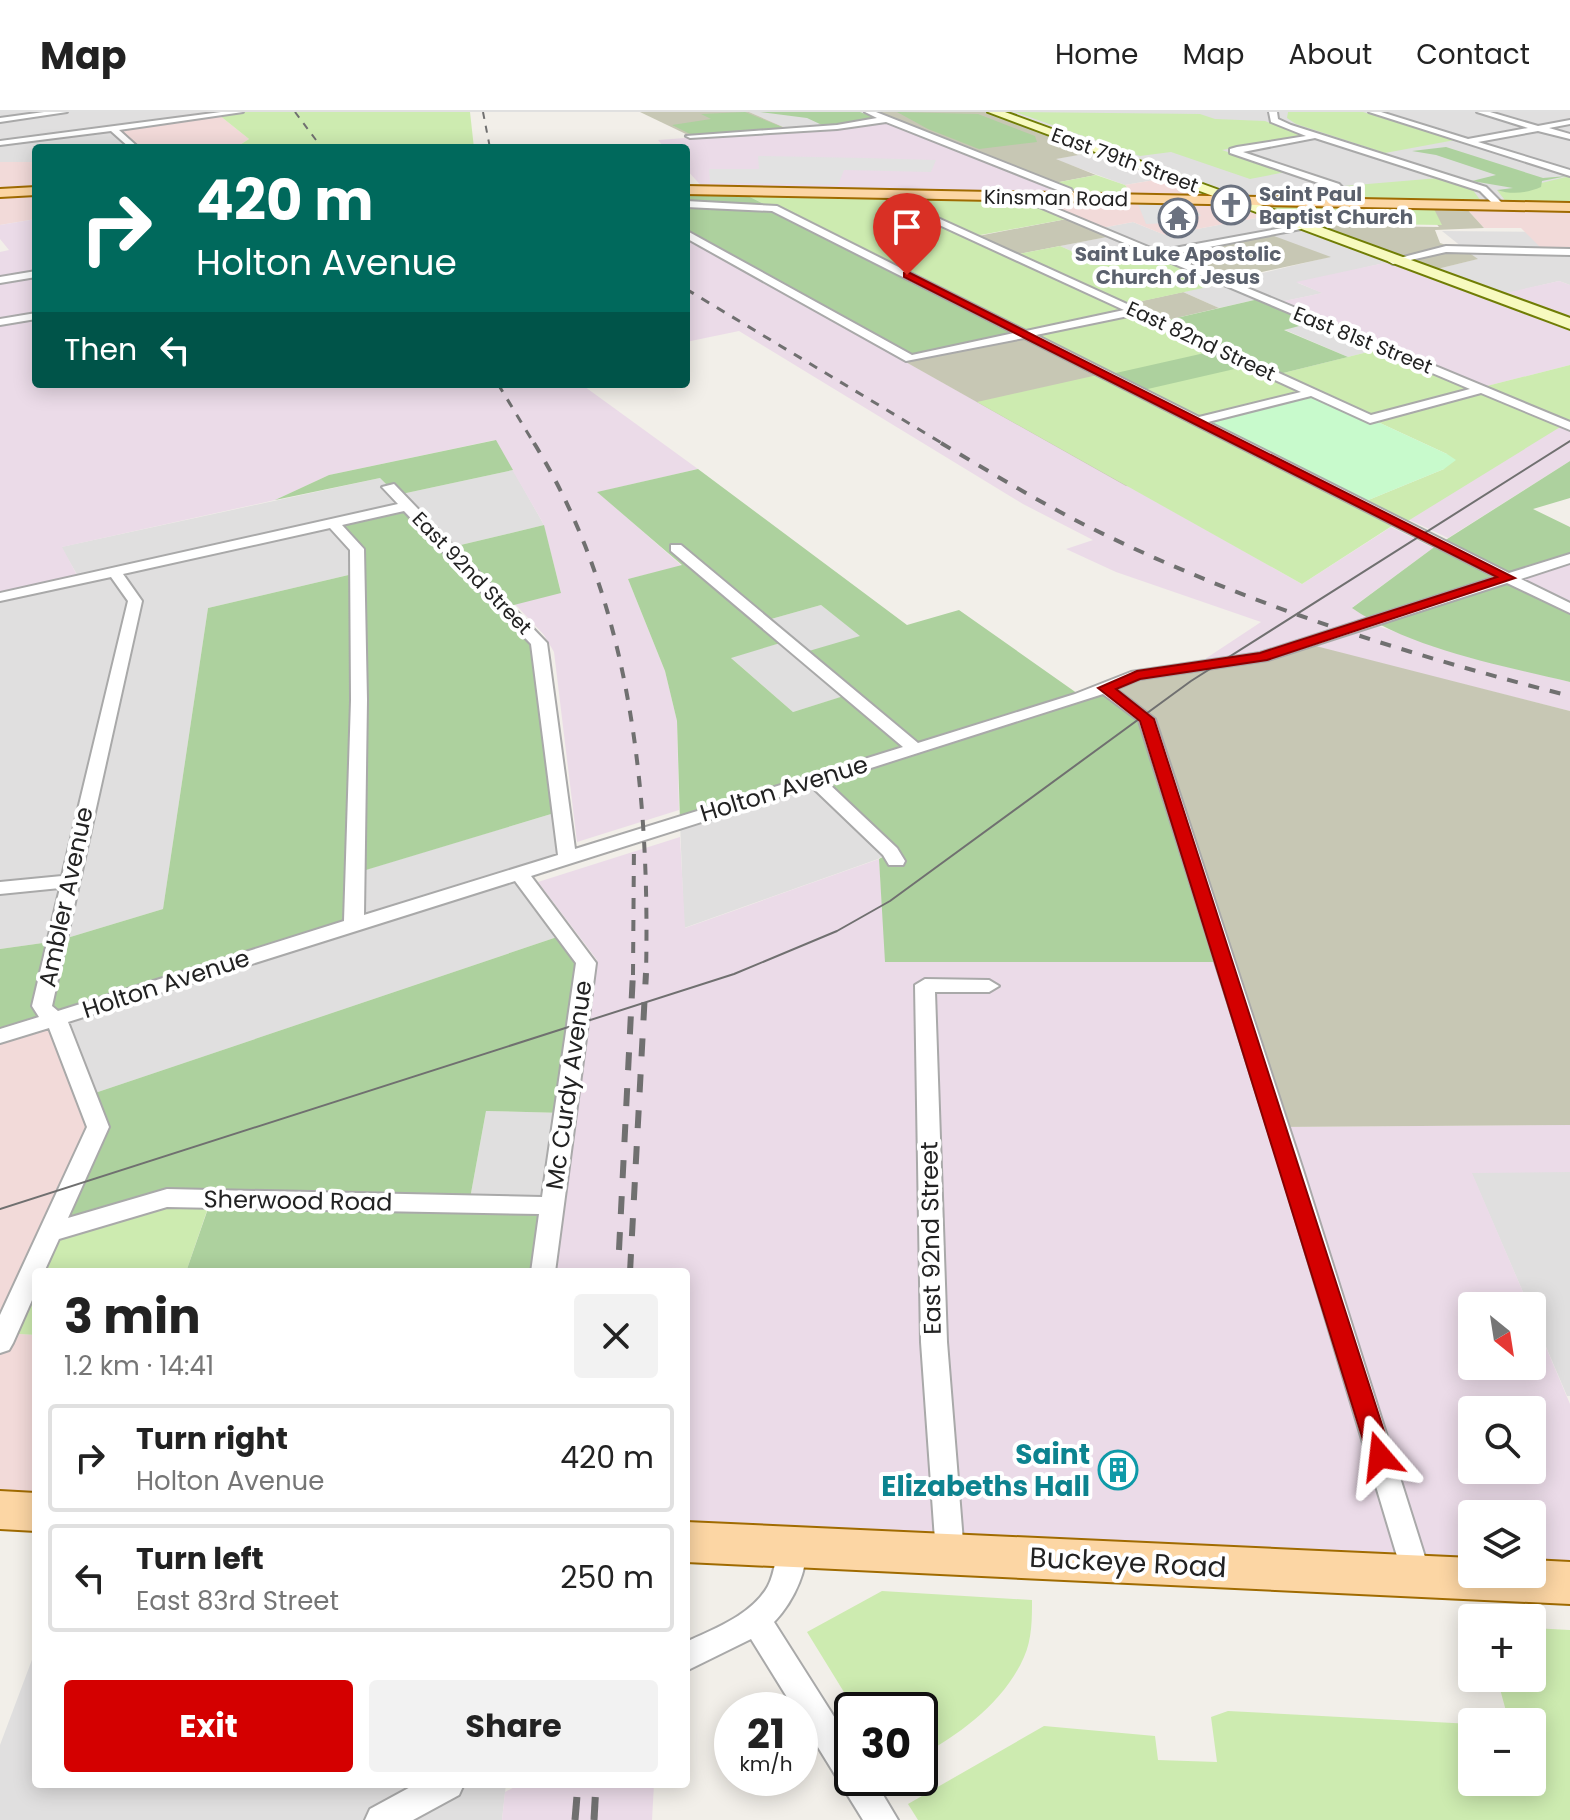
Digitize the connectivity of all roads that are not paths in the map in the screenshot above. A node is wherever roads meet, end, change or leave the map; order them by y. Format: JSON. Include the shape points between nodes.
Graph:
{"nodes":[{"id":1,"x":63,"y":112,"type":"edge"},
{"id":2,"x":239,"y":112,"type":"edge"},
{"id":3,"x":869,"y":112,"type":"edge"},
{"id":4,"x":994,"y":112,"type":"edge"},
{"id":5,"x":1273,"y":112,"type":"edge"},
{"id":6,"x":1373,"y":112,"type":"edge"},
{"id":7,"x":1481,"y":112,"type":"edge"},
{"id":8,"x":887,"y":119,"type":"junction"},
{"id":9,"x":0,"y":120,"type":"edge"},
{"id":10,"x":1570,"y":122,"type":"edge"},
{"id":11,"x":1539,"y":128,"type":"junction"},
{"id":12,"x":113,"y":129,"type":"junction"},
{"id":13,"x":690,"y":136,"type":"dead end"},
{"id":14,"x":1317,"y":136,"type":"junction"},
{"id":15,"x":1570,"y":137,"type":"edge"},
{"id":16,"x":1470,"y":141,"type":"junction"},
{"id":17,"x":0,"y":143,"type":"edge"},
{"id":18,"x":130,"y":144,"type":"edge"},
{"id":19,"x":1570,"y":166,"type":"edge"},
{"id":20,"x":1555,"y":169,"type":"junction"},
{"id":21,"x":1570,"y":173,"type":"edge"},
{"id":22,"x":690,"y":190,"type":"edge"},
{"id":23,"x":32,"y":191,"type":"edge"},
{"id":24,"x":0,"y":193,"type":"edge"},
{"id":25,"x":911,"y":195,"type":"junction"},
{"id":26,"x":1023,"y":198,"type":"junction"},
{"id":27,"x":1072,"y":198,"type":"junction"},
{"id":28,"x":1236,"y":201,"type":"junction"},
{"id":29,"x":1352,"y":203,"type":"junction"},
{"id":30,"x":690,"y":204,"type":"edge"},
{"id":31,"x":1500,"y":206,"type":"junction"},
{"id":32,"x":1570,"y":207,"type":"edge"},
{"id":33,"x":1301,"y":226,"type":"junction"},
{"id":34,"x":690,"y":236,"type":"edge"},
{"id":35,"x":1570,"y":252,"type":"edge"},
{"id":36,"x":1157,"y":254,"type":"junction"},
{"id":37,"x":1393,"y":261,"type":"junction"},
{"id":38,"x":32,"y":275,"type":"edge"},
{"id":39,"x":0,"y":280,"type":"edge"},
{"id":40,"x":1135,"y":311,"type":"junction"},
{"id":41,"x":32,"y":317,"type":"edge"},
{"id":42,"x":1566,"y":320,"type":"edge"},
{"id":43,"x":0,"y":322,"type":"edge"},
{"id":44,"x":1026,"y":335,"type":"junction"},
{"id":45,"x":1483,"y":389,"type":"junction"},
{"id":46,"x":1313,"y":392,"type":"junction"},
{"id":47,"x":1198,"y":421,"type":"junction"},
{"id":48,"x":1570,"y":426,"type":"edge"},
{"id":49,"x":389,"y":487,"type":"dead end"},
{"id":50,"x":408,"y":506,"type":"junction"},
{"id":51,"x":333,"y":523,"type":"junction"},
{"id":52,"x":676,"y":548,"type":"dead end"},
{"id":53,"x":1570,"y":558,"type":"edge"},
{"id":54,"x":114,"y":571,"type":"junction"},
{"id":55,"x":1508,"y":578,"type":"junction"},
{"id":56,"x":0,"y":597,"type":"edge"},
{"id":57,"x":1570,"y":609,"type":"edge"},
{"id":58,"x":1105,"y":688,"type":"junction"},
{"id":59,"x":915,"y":749,"type":"junction"},
{"id":60,"x":815,"y":780,"type":"junction"},
{"id":61,"x":567,"y":857,"type":"junction"},
{"id":62,"x":896,"y":861,"type":"dead end"},
{"id":63,"x":518,"y":872,"type":"junction"},
{"id":64,"x":71,"y":881,"type":"junction"},
{"id":65,"x":0,"y":888,"type":"edge"},
{"id":66,"x":354,"y":924,"type":"junction"},
{"id":67,"x":989,"y":986,"type":"dead end"},
{"id":68,"x":56,"y":1019,"type":"junction"},
{"id":69,"x":0,"y":1036,"type":"edge"},
{"id":70,"x":552,"y":1206,"type":"junction"},
{"id":71,"x":49,"y":1233,"type":"junction"},
{"id":72,"x":33,"y":1268,"type":"edge"},
{"id":73,"x":544,"y":1268,"type":"edge"},
{"id":74,"x":32,"y":1271,"type":"edge"},
{"id":75,"x":0,"y":1343,"type":"edge"},
{"id":76,"x":0,"y":1510,"type":"edge"},
{"id":77,"x":32,"y":1512,"type":"edge"},
{"id":78,"x":690,"y":1542,"type":"edge"},
{"id":79,"x":792,"y":1547,"type":"junction"},
{"id":80,"x":950,"y":1554,"type":"junction"},
{"id":81,"x":1417,"y":1576,"type":"junction"},
{"id":82,"x":1570,"y":1583,"type":"edge"},
{"id":83,"x":756,"y":1620,"type":"junction"},
{"id":84,"x":690,"y":1655,"type":"edge"},
{"id":85,"x":834,"y":1744,"type":"edge"},
{"id":86,"x":441,"y":1788,"type":"edge"},
{"id":87,"x":867,"y":1796,"type":"edge"},
{"id":88,"x":381,"y":1820,"type":"edge"},
{"id":89,"x":882,"y":1820,"type":"edge"}],
"edges":[{"from":1,"to":9,"type":"street"},
{"from":2,"to":12,"type":"street"},
{"from":3,"to":8,"type":"street"},
{"from":4,"to":28,"type":"main road","name":"East 79th Street"},
{"from":5,"to":14,"type":"street","via":[[1281,125]]},
{"from":6,"to":16,"type":"street"},
{"from":7,"to":11,"type":"street"},
{"from":8,"to":13,"type":"street"},
{"from":8,"to":27,"type":"street","via":[[1068,191]]},
{"from":10,"to":11,"type":"street"},
{"from":11,"to":15,"type":"street"},
{"from":11,"to":16,"type":"street"},
{"from":12,"to":17,"type":"street"},
{"from":12,"to":18,"type":"street"},
{"from":14,"to":29,"type":"street","via":[[1233,151],[1336,186]]},
{"from":14,"to":31,"type":"street","via":[[1483,189]]},
{"from":16,"to":20,"type":"street"},
{"from":19,"to":20,"type":"street"},
{"from":20,"to":21,"type":"street"},
{"from":22,"to":25,"type":"main road","name":"Kinsman Road"},
{"from":23,"to":24,"type":"main road"},
{"from":25,"to":26,"type":"main road","name":"Kinsman Road"},
{"from":25,"to":40,"type":"street","name":"East 82nd Street","via":[[914,210]]},
{"from":26,"to":27,"type":"main road","name":"Kinsman Road"},
{"from":26,"to":36,"type":"street","name":"East 81st Street"},
{"from":27,"to":28,"type":"main road","name":"Kinsman Road"},
{"from":28,"to":29,"type":"main road","name":"Kinsman Road"},
{"from":28,"to":33,"type":"main road","name":"East 79th Street"},
{"from":29,"to":31,"type":"main road","name":"Kinsman Road"},
{"from":30,"to":44,"type":"street","via":[[774,208]]},
{"from":31,"to":32,"type":"main road","name":"Kinsman Road"},
{"from":33,"to":36,"type":"street"},
{"from":33,"to":37,"type":"main road","name":"East 79th Street"},
{"from":34,"to":44,"type":"street","via":[[910,359]]},
{"from":35,"to":37,"type":"street","via":[[1446,249]]},
{"from":36,"to":45,"type":"street","name":"East 81st Street"},
{"from":37,"to":42,"type":"main road","name":"East 79th Street"},
{"from":38,"to":39,"type":"street"},
{"from":40,"to":44,"type":"street"},
{"from":40,"to":46,"type":"street","name":"East 82nd Street"},
{"from":41,"to":43,"type":"street"},
{"from":44,"to":47,"type":"street"},
{"from":45,"to":46,"type":"street","name":"East 82nd Street","via":[[1370,419]]},
{"from":45,"to":48,"type":"street","name":"East 81st Street"},
{"from":46,"to":47,"type":"street"},
{"from":47,"to":55,"type":"street"},
{"from":49,"to":50,"type":"street","name":"East 92nd Street"},
{"from":50,"to":51,"type":"street"},
{"from":50,"to":61,"type":"street","name":"East 92nd Street","via":[[539,643]]},
{"from":51,"to":54,"type":"street"},
{"from":51,"to":66,"type":"street","via":[[357,549]]},
{"from":52,"to":59,"type":"street"},
{"from":53,"to":55,"type":"street","name":"Holton Avenue"},
{"from":54,"to":56,"type":"street"},
{"from":54,"to":64,"type":"street","name":"Ambler Avenue","via":[[135,601]]},
{"from":55,"to":57,"type":"street"},
{"from":55,"to":58,"type":"street","name":"Holton Avenue","via":[[1262,657],[1137,675]]},
{"from":58,"to":59,"type":"street","name":"Holton Avenue"},
{"from":58,"to":81,"type":"street","via":[[1147,719]]},
{"from":59,"to":60,"type":"street","name":"Holton Avenue"},
{"from":60,"to":61,"type":"street","name":"Holton Avenue"},
{"from":60,"to":62,"type":"street"},
{"from":61,"to":63,"type":"street","name":"Holton Avenue"},
{"from":63,"to":66,"type":"street","name":"Holton Avenue"},
{"from":63,"to":70,"type":"street","name":"Mc Curdy Avenue","via":[[586,963]]},
{"from":64,"to":65,"type":"street"},
{"from":64,"to":68,"type":"street","name":"Ambler Avenue","via":[[42,1006]]},
{"from":66,"to":68,"type":"street","name":"Holton Avenue"},
{"from":67,"to":80,"type":"street","name":"East 92nd Street","via":[[925,985],[934,1342]]},
{"from":68,"to":69,"type":"street","name":"Holton Avenue"},
{"from":68,"to":71,"type":"street","name":"Ambler Avenue","via":[[98,1127]]},
{"from":70,"to":71,"type":"street","name":"Sherwood Road","via":[[167,1198]]},
{"from":70,"to":73,"type":"street","name":"Mc Curdy Avenue"},
{"from":71,"to":72,"type":"street","name":"Ambler Avenue"},
{"from":74,"to":75,"type":"street","name":"Ambler Avenue"},
{"from":76,"to":77,"type":"main road"},
{"from":78,"to":79,"type":"main road","name":"Buckeye Road"},
{"from":79,"to":80,"type":"main road","name":"Buckeye Road"},
{"from":79,"to":83,"type":"street","via":[[775,1602]]},
{"from":80,"to":81,"type":"main road","name":"Buckeye Road"},
{"from":81,"to":82,"type":"main road","name":"Buckeye Road"},
{"from":83,"to":84,"type":"street"},
{"from":83,"to":85,"type":"street"},
{"from":86,"to":88,"type":"street"},
{"from":87,"to":89,"type":"street"}]}
